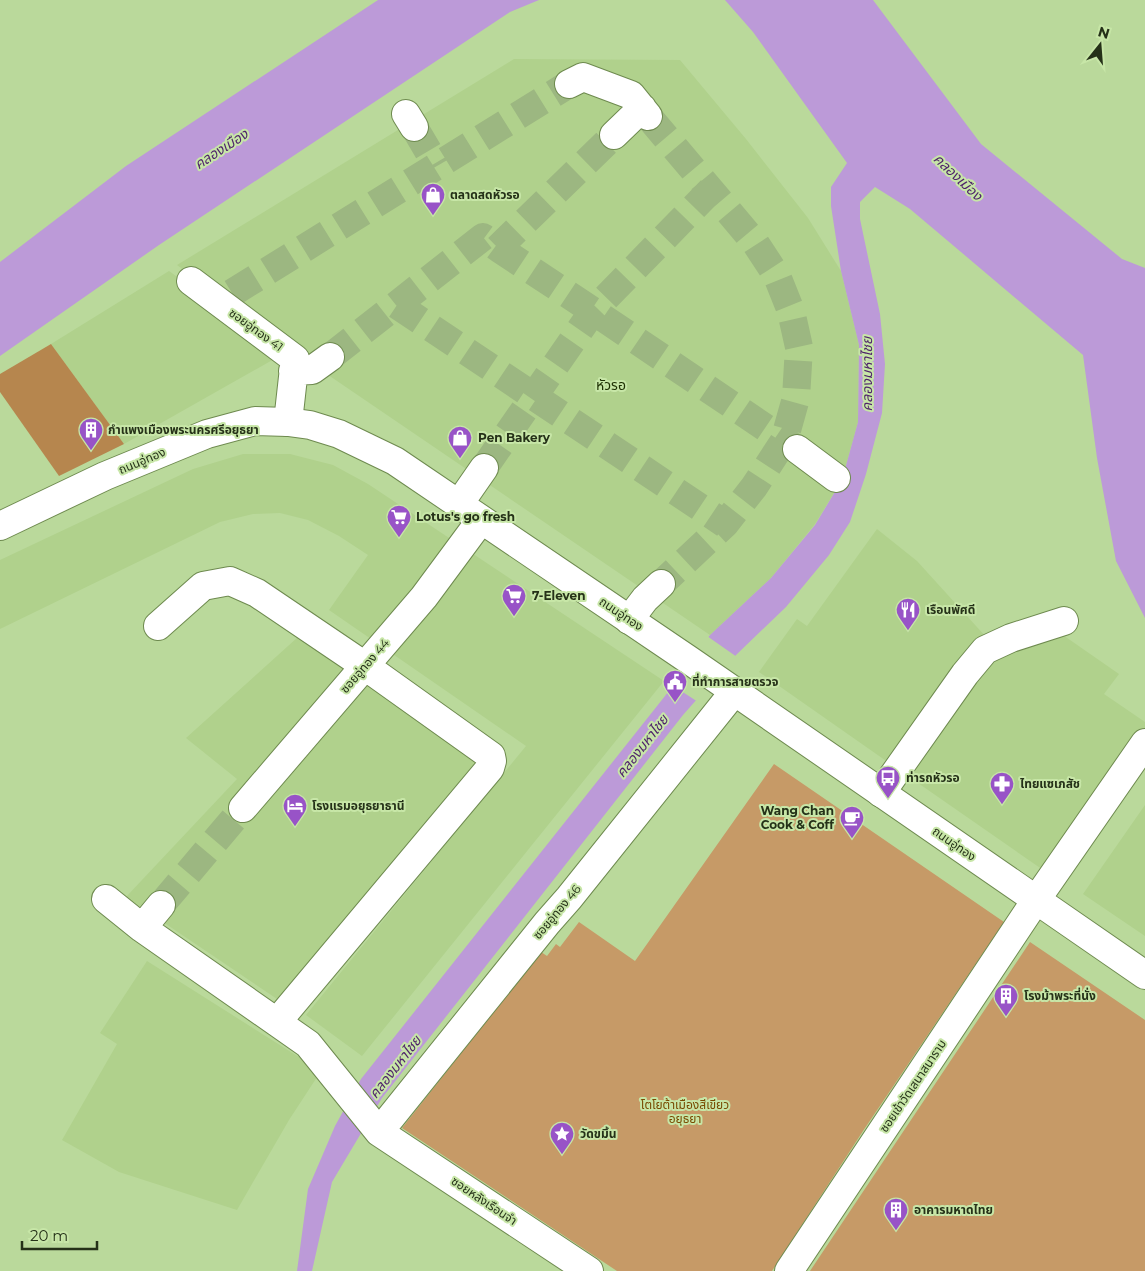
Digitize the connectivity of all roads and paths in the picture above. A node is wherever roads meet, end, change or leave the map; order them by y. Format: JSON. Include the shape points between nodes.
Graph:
{"nodes":[{"id":1,"x":569,"y":84,"type":"tunnel mouth"},
{"id":2,"x":614,"y":135,"type":"tunnel mouth"},
{"id":3,"x":191,"y":281,"type":"dead end"},
{"id":4,"x":330,"y":357,"type":"tunnel mouth"},
{"id":5,"x":293,"y":371,"type":"junction"},
{"id":6,"x":288,"y":422,"type":"junction"},
{"id":7,"x":797,"y":450,"type":"tunnel mouth"},
{"id":8,"x":484,"y":468,"type":"tunnel mouth"},
{"id":9,"x":836,"y":478,"type":"dead end"},
{"id":10,"x":459,"y":504,"type":"junction"},
{"id":11,"x":481,"y":520,"type":"junction"},
{"id":12,"x":0,"y":526,"type":"edge"},
{"id":13,"x":661,"y":584,"type":"tunnel mouth"},
{"id":14,"x":629,"y":620,"type":"junction"},
{"id":15,"x":1064,"y":621,"type":"dead end"},
{"id":16,"x":158,"y":626,"type":"dead end"},
{"id":17,"x":365,"y":666,"type":"junction"},
{"id":18,"x":727,"y":686,"type":"junction"},
{"id":19,"x":1145,"y":743,"type":"edge"},
{"id":20,"x":881,"y":793,"type":"junction"},
{"id":21,"x":244,"y":808,"type":"tunnel mouth"},
{"id":22,"x":106,"y":899,"type":"dead end"},
{"id":23,"x":1036,"y":900,"type":"junction"},
{"id":24,"x":161,"y":905,"type":"tunnel mouth"},
{"id":25,"x":142,"y":928,"type":"junction"},
{"id":26,"x":1145,"y":975,"type":"edge"},
{"id":27,"x":277,"y":1022,"type":"junction"},
{"id":28,"x":375,"y":1126,"type":"junction"},
{"id":29,"x":588,"y":1271,"type":"edge"},
{"id":30,"x":789,"y":1271,"type":"edge"}],
"edges":[{"from":1,"to":2,"type":"street","via":[[583,77],[631,95],[645,112]]},
{"from":3,"to":5,"type":"street","name":"ซอยอู่ทอง 41","via":[[225,298],[295,359]]},
{"from":4,"to":5,"type":"street","via":[[312,370]]},
{"from":5,"to":6,"type":"street","name":"ซอยอู่ทอง 41"},
{"from":6,"to":10,"type":"street","name":"ถนนอู่ทอง","via":[[339,434],[395,462]]},
{"from":6,"to":12,"type":"street","name":"ถนนอู่ทอง","via":[[255,421],[207,434],[105,476]]},
{"from":7,"to":9,"type":"street"},
{"from":8,"to":10,"type":"street"},
{"from":10,"to":11,"type":"street","name":"ถนนอู่ทอง"},
{"from":11,"to":14,"type":"street","name":"ถนนอู่ทอง"},
{"from":11,"to":17,"type":"street","name":"ซอยอู่ทอง 44","via":[[424,597]]},
{"from":13,"to":14,"type":"street"},
{"from":14,"to":18,"type":"street","name":"ถนนอู่ทอง"},
{"from":15,"to":20,"type":"street","via":[[985,650]]},
{"from":16,"to":17,"type":"street","via":[[203,586],[230,581],[257,593]]},
{"from":17,"to":21,"type":"street","name":"ซอยอู่ทอง 44"},
{"from":17,"to":27,"type":"street","via":[[491,756],[492,761],[490,768]]},
{"from":18,"to":20,"type":"street","name":"ถนนอู่ทอง"},
{"from":18,"to":28,"type":"street","name":"ซอยอู่ทอง 46","via":[[569,898]]},
{"from":19,"to":23,"type":"street","name":"ซอยเข้าวัดเสนาสนาราม"},
{"from":20,"to":23,"type":"street","name":"ถนนอู่ทอง"},
{"from":22,"to":25,"type":"street","name":"ซอยหลังเรือนจำ"},
{"from":23,"to":26,"type":"street","name":"ถนนอู่ทอง"},
{"from":23,"to":30,"type":"street","name":"ซอยเข้าวัดเสนาสนาราม"},
{"from":24,"to":25,"type":"street"},
{"from":25,"to":27,"type":"street","name":"ซอยหลังเรือนจำ"},
{"from":27,"to":28,"type":"street","name":"ซอยหลังเรือนจำ","via":[[308,1044]]},
{"from":28,"to":29,"type":"street","name":"ซอยหลังเรือนจำ"}]}
